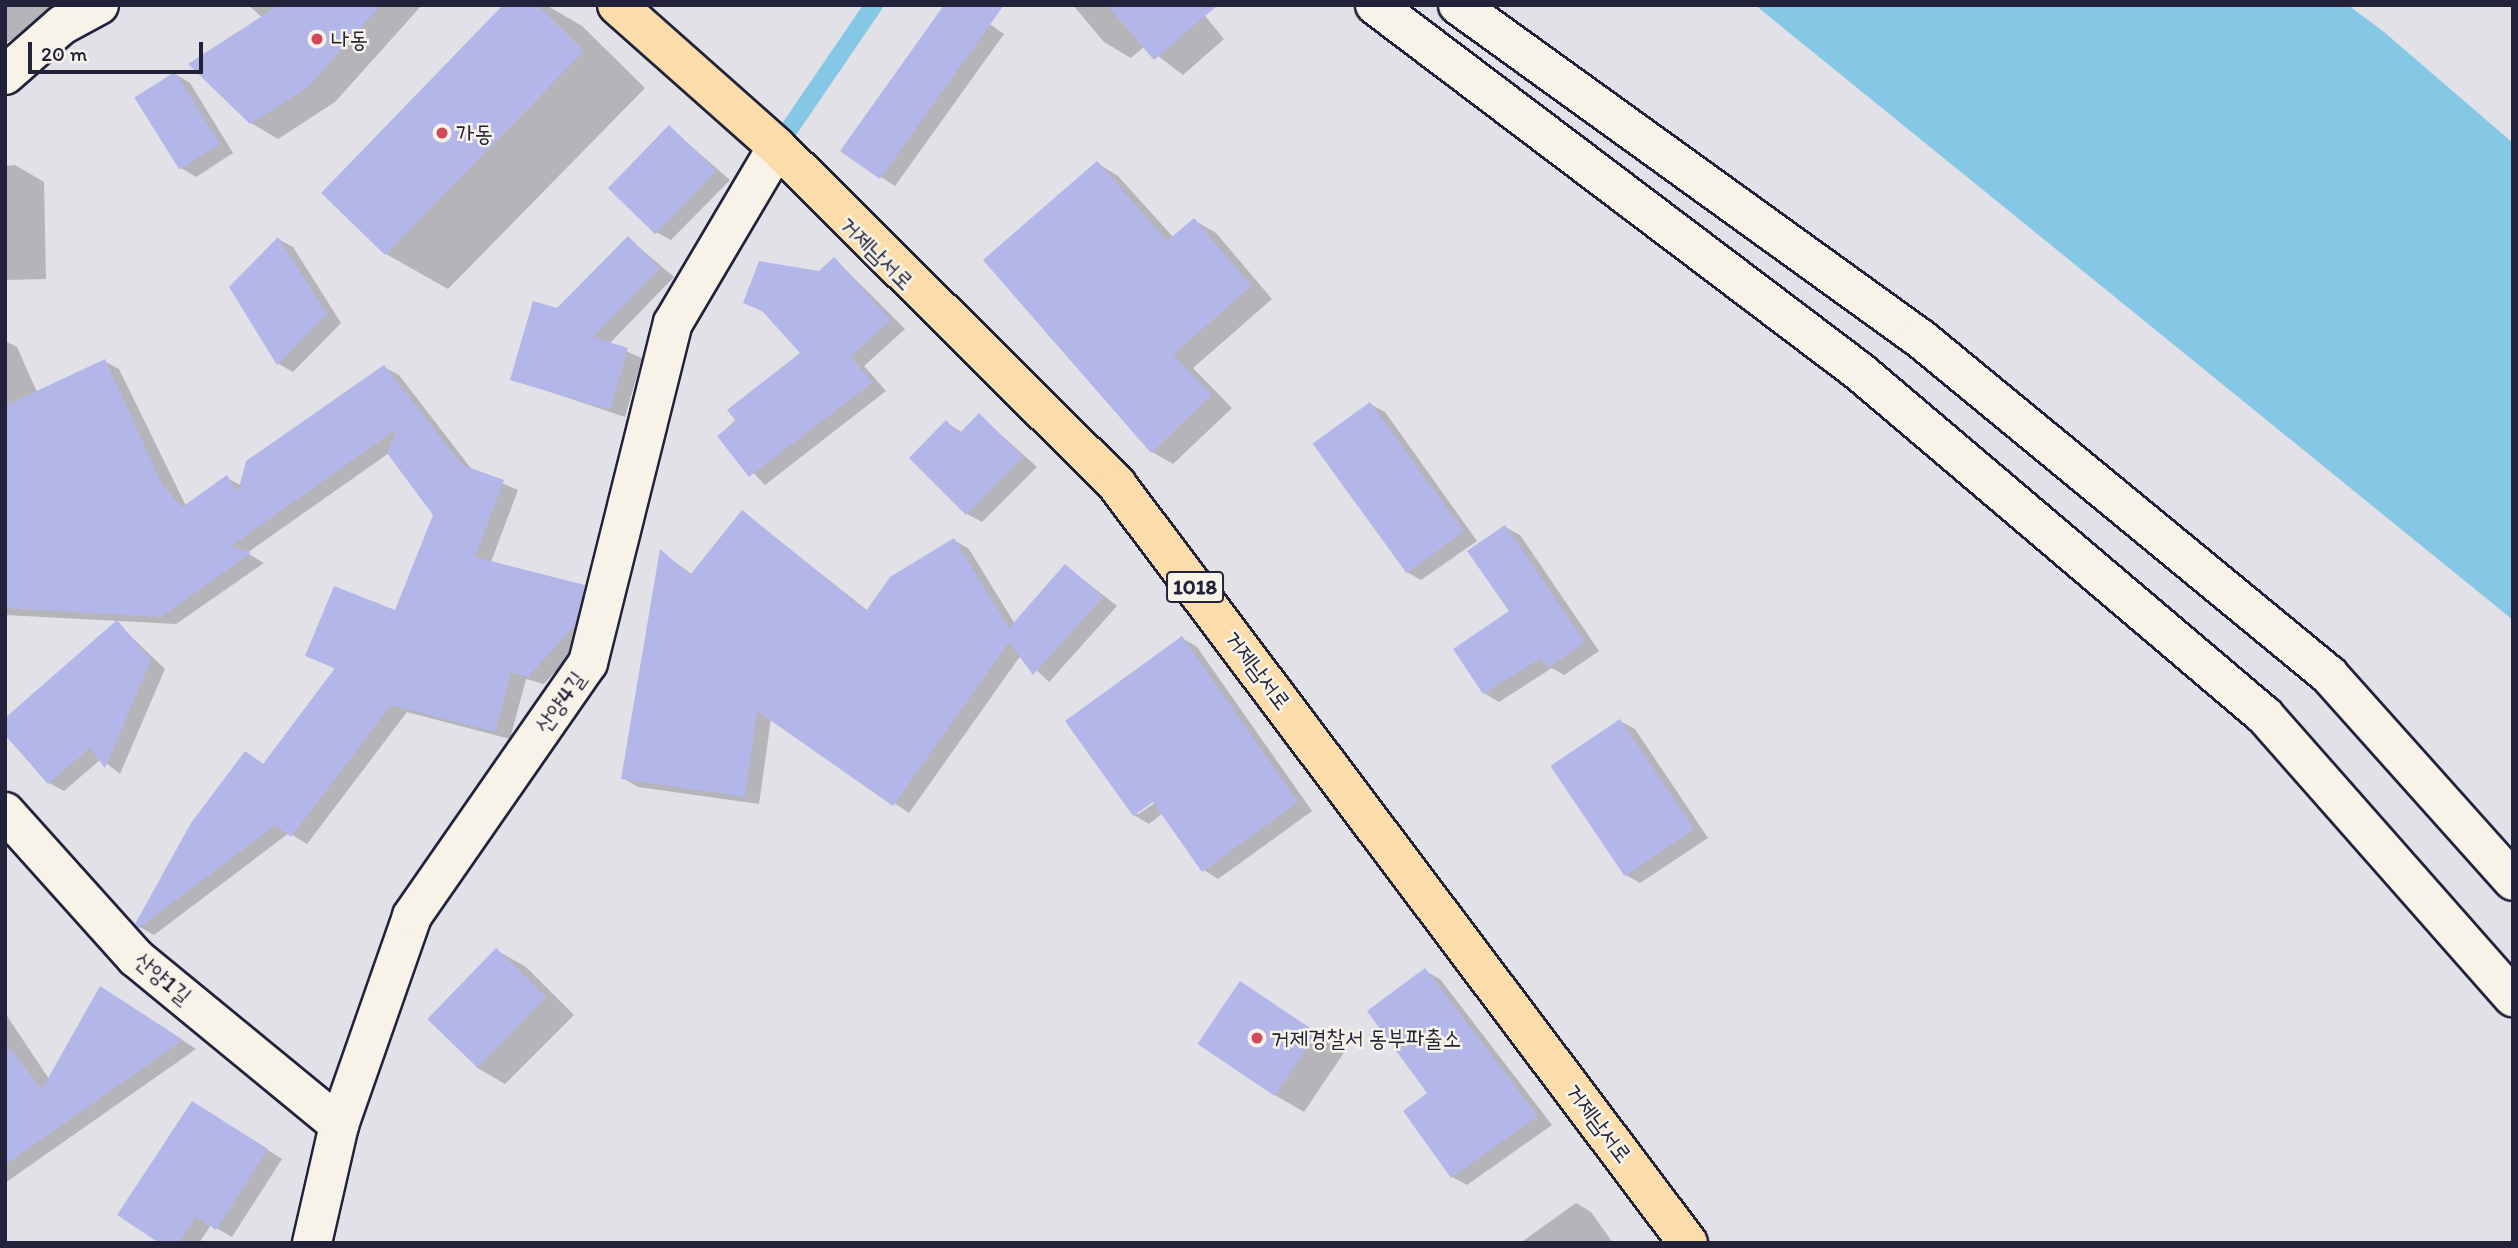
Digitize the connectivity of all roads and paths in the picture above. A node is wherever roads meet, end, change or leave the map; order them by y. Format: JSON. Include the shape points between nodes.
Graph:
{"nodes":[{"id":1,"x":99,"y":5,"type":"edge"},
{"id":2,"x":617,"y":5,"type":"edge"},
{"id":3,"x":1375,"y":5,"type":"edge"},
{"id":4,"x":1458,"y":5,"type":"edge"},
{"id":5,"x":5,"y":75,"type":"edge"},
{"id":6,"x":777,"y":148,"type":"junction"},
{"id":7,"x":5,"y":812,"type":"edge"},
{"id":8,"x":2513,"y":881,"type":"edge"},
{"id":9,"x":2513,"y":998,"type":"edge"},
{"id":10,"x":340,"y":1125,"type":"junction"},
{"id":11,"x":312,"y":1243,"type":"edge"},
{"id":12,"x":1688,"y":1243,"type":"edge"}],
"edges":[{"from":1,"to":5,"type":"street","via":[[62,26]]},
{"from":2,"to":6,"type":"main road","name":"거제남서로","number":"1018"},
{"from":3,"to":9,"type":"street","via":[[1860,372],[2265,716]]},
{"from":4,"to":8,"type":"street","via":[[1921,339],[2318,666]]},
{"from":6,"to":10,"type":"street","name":"산양4길","via":[[673,323],[587,663],[412,916]]},
{"from":6,"to":12,"type":"main road","name":"거제남서로","number":"1018","via":[[1117,485]]},
{"from":7,"to":10,"type":"street","name":"산양1길","via":[[136,958]]},
{"from":10,"to":11,"type":"street","name":"산양4길"}]}
